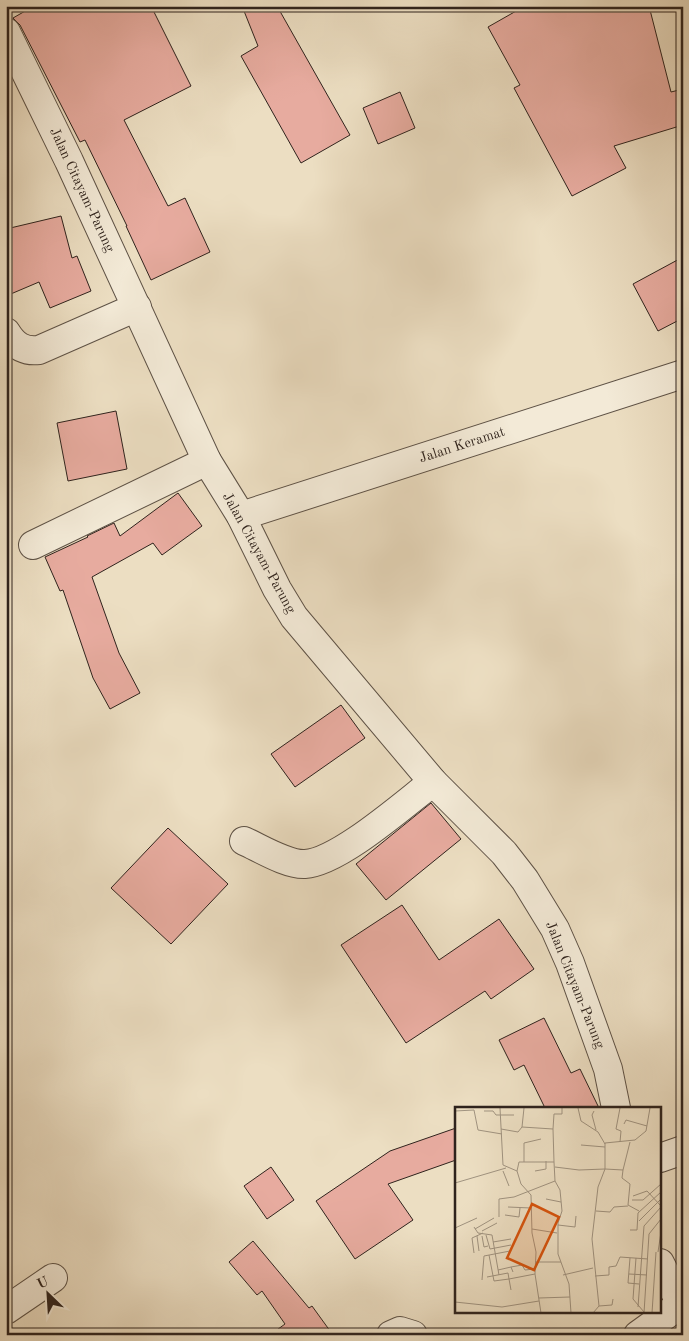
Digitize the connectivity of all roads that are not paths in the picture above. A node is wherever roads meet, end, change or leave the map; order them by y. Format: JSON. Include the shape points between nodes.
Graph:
{"nodes":[{"id":1,"x":6,"y":32,"type":"edge"},
{"id":2,"x":16,"y":77,"type":"edge"},
{"id":3,"x":137,"y":307,"type":"junction"},
{"id":4,"x":6,"y":332,"type":"edge"},
{"id":5,"x":683,"y":374,"type":"edge"},
{"id":6,"x":207,"y":461,"type":"junction"},
{"id":7,"x":241,"y":516,"type":"junction"},
{"id":8,"x":33,"y":545,"type":"dead end"},
{"id":9,"x":433,"y":782,"type":"junction"},
{"id":10,"x":244,"y":841,"type":"dead end"},
{"id":11,"x":616,"y":1107,"type":"edge"},
{"id":12,"x":683,"y":1150,"type":"edge"},
{"id":13,"x":662,"y":1157,"type":"edge"},
{"id":14,"x":662,"y":1267,"type":"edge"},
{"id":15,"x":53,"y":1278,"type":"dead end"},
{"id":16,"x":682,"y":1306,"type":"edge"},
{"id":17,"x":6,"y":1310,"type":"edge"},
{"id":18,"x":391,"y":1335,"type":"edge"},
{"id":19,"x":413,"y":1335,"type":"edge"},
{"id":20,"x":638,"y":1335,"type":"edge"}],
"edges":[{"from":1,"to":2,"type":"street","name":"Jalan Citayam-Parung"},
{"from":2,"to":3,"type":"street","name":"Jalan Citayam-Parung"},
{"from":3,"to":4,"type":"street","via":[[39,350],[22,348],[13,343]]},
{"from":3,"to":6,"type":"street","name":"Jalan Citayam-Parung"},
{"from":5,"to":7,"type":"street","name":"Jalan Keramat"},
{"from":6,"to":7,"type":"street","name":"Jalan Citayam-Parung"},
{"from":6,"to":8,"type":"street"},
{"from":7,"to":9,"type":"street","name":"Jalan Citayam-Parung","via":[[294,618]]},
{"from":9,"to":10,"type":"street","via":[[357,840],[327,858],[304,864],[283,859]]},
{"from":9,"to":11,"type":"street","name":"Jalan Citayam-Parung","via":[[504,853],[544,909],[570,964],[608,1069]]},
{"from":12,"to":13,"type":"street"},
{"from":14,"to":16,"type":"street"},
{"from":15,"to":17,"type":"street"},
{"from":16,"to":20,"type":"street"},
{"from":18,"to":19,"type":"street","via":[[400,1332]]}]}
